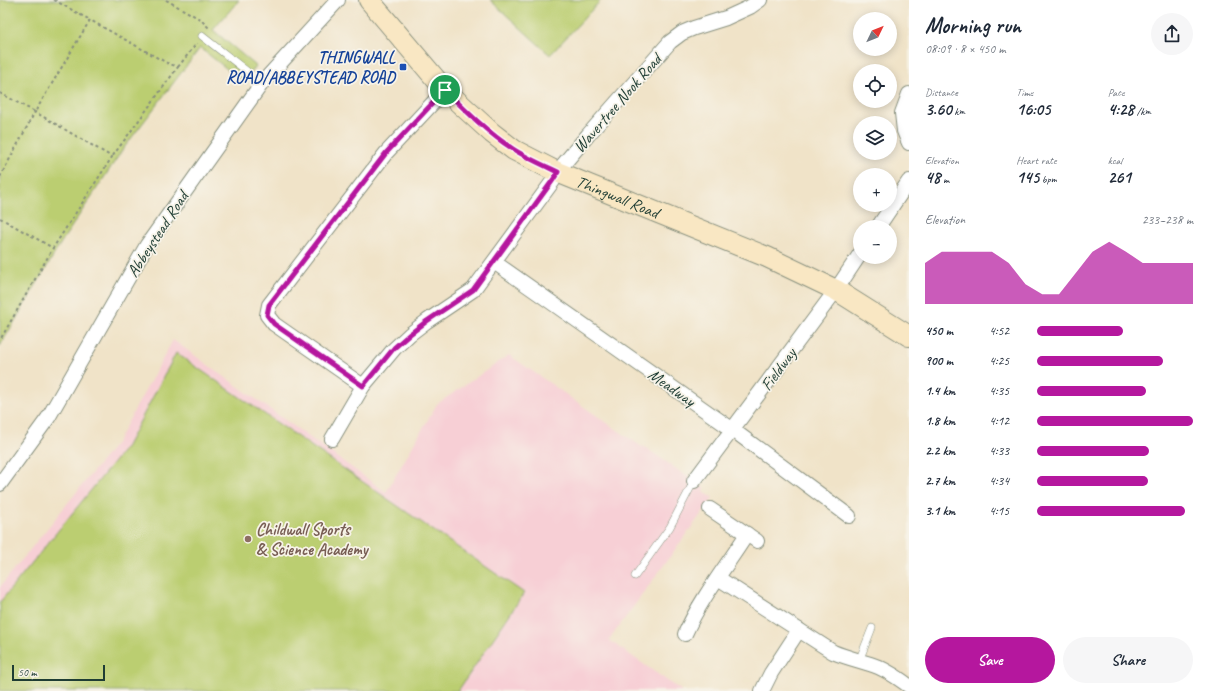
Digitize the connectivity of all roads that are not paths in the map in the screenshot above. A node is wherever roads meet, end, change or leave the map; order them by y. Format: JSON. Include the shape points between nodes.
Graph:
{"nodes":[{"id":1,"x":338,"y":0,"type":"edge"},
{"id":2,"x":369,"y":0,"type":"edge"},
{"id":3,"x":760,"y":0,"type":"edge"},
{"id":4,"x":205,"y":38,"type":"road end"},
{"id":5,"x":262,"y":83,"type":"junction"},
{"id":6,"x":445,"y":90,"type":"junction"},
{"id":7,"x":909,"y":94,"type":"edge"},
{"id":8,"x":909,"y":143,"type":"edge"},
{"id":9,"x":558,"y":172,"type":"junction"},
{"id":10,"x":909,"y":181,"type":"edge"},
{"id":11,"x":883,"y":220,"type":"edge"},
{"id":12,"x":494,"y":262,"type":"junction"},
{"id":13,"x":853,"y":264,"type":"edge"},
{"id":14,"x":836,"y":290,"type":"junction"},
{"id":15,"x":909,"y":336,"type":"edge"},
{"id":16,"x":363,"y":386,"type":"junction"},
{"id":17,"x":734,"y":430,"type":"junction"},
{"id":18,"x":332,"y":439,"type":"dead end"},
{"id":19,"x":694,"y":482,"type":"joint"},
{"id":20,"x":0,"y":484,"type":"edge"},
{"id":21,"x":710,"y":509,"type":"dead end"},
{"id":22,"x":849,"y":516,"type":"dead end"},
{"id":23,"x":635,"y":576,"type":"dead end"},
{"id":24,"x":718,"y":578,"type":"junction"},
{"id":25,"x":872,"y":628,"type":"dead end"},
{"id":26,"x":799,"y":630,"type":"junction"},
{"id":27,"x":685,"y":635,"type":"dead end"},
{"id":28,"x":859,"y":661,"type":"junction"},
{"id":29,"x":909,"y":686,"type":"edge"},
{"id":30,"x":762,"y":691,"type":"edge"}],
"edges":[{"from":1,"to":5,"type":"street","name":"Abbeystead Road"},
{"from":2,"to":6,"type":"street","name":"Thingwall Road"},
{"from":3,"to":9,"type":"street","name":"Wavertree Nook Road","via":[[726,18],[694,28],[670,42],[588,134]]},
{"from":4,"to":5,"type":"lane"},
{"from":5,"to":20,"type":"street","name":"Abbeystead Road","via":[[147,244],[48,418]]},
{"from":6,"to":9,"type":"street","name":"Thingwall Road","via":[[492,134],[514,150]]},
{"from":6,"to":16,"type":"street","via":[[386,153],[269,305],[267,315],[274,324]]},
{"from":7,"to":8,"type":"street","via":[[902,114],[904,131]]},
{"from":9,"to":12,"type":"street","name":"Wavertree Nook Road"},
{"from":9,"to":14,"type":"street","name":"Thingwall Road","via":[[767,257]]},
{"from":10,"to":11,"type":"street"},
{"from":12,"to":16,"type":"street","name":"Wavertree Nook Road","via":[[473,290],[427,321],[394,348]]},
{"from":12,"to":17,"type":"street","name":"Meadway"},
{"from":13,"to":14,"type":"street","name":"Fieldway"},
{"from":14,"to":15,"type":"street","name":"Thingwall Road"},
{"from":14,"to":17,"type":"street","name":"Fieldway"},
{"from":16,"to":18,"type":"street","name":"Wavertree Nook Road"},
{"from":17,"to":19,"type":"street","name":"Fieldway"},
{"from":17,"to":22,"type":"street","name":"Meadway"},
{"from":19,"to":23,"type":"lane","via":[[670,527]]},
{"from":21,"to":24,"type":"street","via":[[752,537]]},
{"from":24,"to":26,"type":"street"},
{"from":24,"to":27,"type":"street","via":[[705,595]]},
{"from":25,"to":28,"type":"lane"},
{"from":26,"to":28,"type":"street","via":[[833,652]]},
{"from":26,"to":30,"type":"street"},
{"from":28,"to":29,"type":"street","via":[[881,668]]}]}
